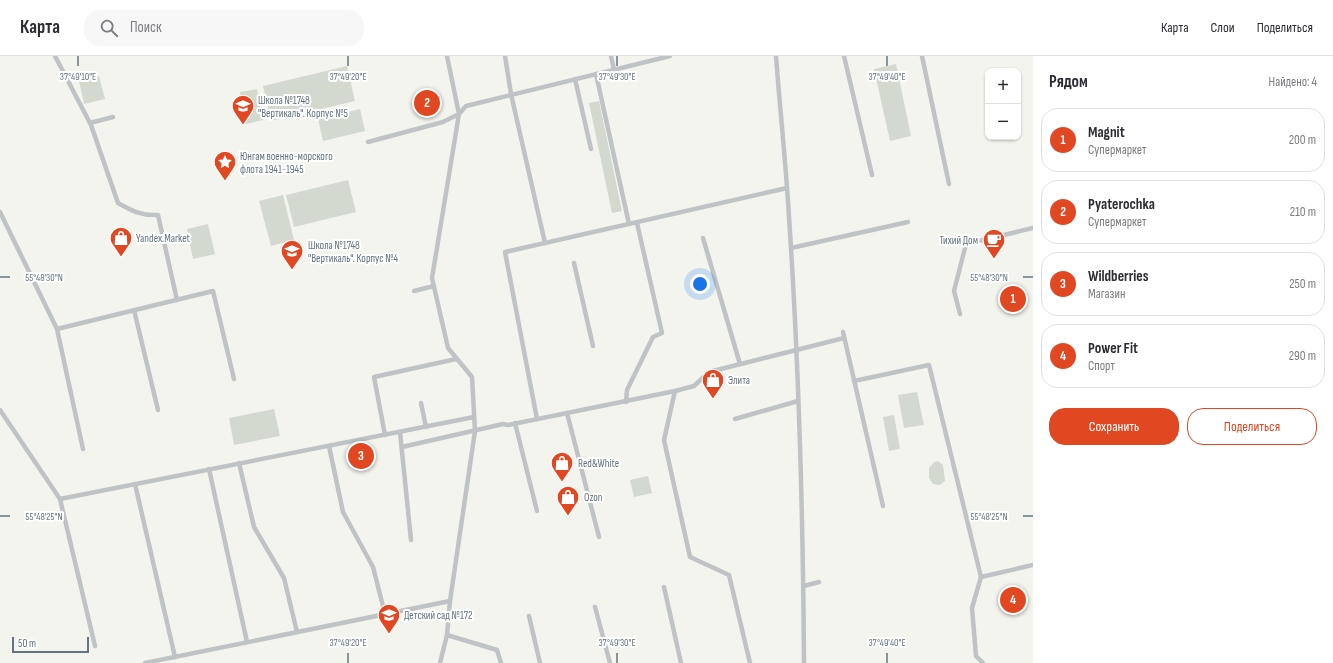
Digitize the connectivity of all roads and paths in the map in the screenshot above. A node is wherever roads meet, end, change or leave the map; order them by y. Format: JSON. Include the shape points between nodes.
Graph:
{"nodes":[{"id":1,"x":56,"y":56,"type":"edge"},
{"id":2,"x":447,"y":56,"type":"edge"},
{"id":3,"x":504,"y":56,"type":"edge"},
{"id":4,"x":611,"y":56,"type":"edge"},
{"id":5,"x":670,"y":56,"type":"edge"},
{"id":6,"x":776,"y":56,"type":"edge"},
{"id":7,"x":844,"y":56,"type":"edge"},
{"id":8,"x":922,"y":56,"type":"edge"},
{"id":9,"x":614,"y":70,"type":"junction"},
{"id":10,"x":596,"y":74,"type":"junction"},
{"id":11,"x":575,"y":79,"type":"junction"},
{"id":12,"x":510,"y":94,"type":"junction"},
{"id":13,"x":459,"y":114,"type":"junction"},
{"id":14,"x":113,"y":117,"type":"dead end"},
{"id":15,"x":90,"y":123,"type":"junction"},
{"id":16,"x":368,"y":142,"type":"dead end"},
{"id":17,"x":591,"y":149,"type":"dead end"},
{"id":18,"x":872,"y":175,"type":"dead end"},
{"id":19,"x":950,"y":184,"type":"dead end"},
{"id":20,"x":787,"y":188,"type":"junction"},
{"id":21,"x":0,"y":212,"type":"edge"},
{"id":22,"x":908,"y":222,"type":"dead end"},
{"id":23,"x":637,"y":223,"type":"junction"},
{"id":24,"x":629,"y":224,"type":"junction"},
{"id":25,"x":1033,"y":228,"type":"edge"},
{"id":26,"x":703,"y":238,"type":"dead end"},
{"id":27,"x":545,"y":243,"type":"junction"},
{"id":28,"x":791,"y":248,"type":"junction"},
{"id":29,"x":574,"y":263,"type":"dead end"},
{"id":30,"x":434,"y":286,"type":"junction"},
{"id":31,"x":414,"y":291,"type":"dead end"},
{"id":32,"x":177,"y":300,"type":"junction"},
{"id":33,"x":134,"y":310,"type":"junction"},
{"id":34,"x":960,"y":314,"type":"dead end"},
{"id":35,"x":57,"y":329,"type":"junction"},
{"id":36,"x":593,"y":346,"type":"dead end"},
{"id":37,"x":796,"y":349,"type":"junction"},
{"id":38,"x":456,"y":359,"type":"junction"},
{"id":39,"x":740,"y":364,"type":"junction"},
{"id":40,"x":234,"y":378,"type":"dead end"},
{"id":41,"x":854,"y":381,"type":"junction"},
{"id":42,"x":675,"y":391,"type":"junction"},
{"id":43,"x":798,"y":401,"type":"junction"},
{"id":44,"x":626,"y":402,"type":"junction"},
{"id":45,"x":421,"y":403,"type":"dead end"},
{"id":46,"x":0,"y":410,"type":"edge"},
{"id":47,"x":158,"y":410,"type":"dead end"},
{"id":48,"x":567,"y":413,"type":"junction"},
{"id":49,"x":474,"y":417,"type":"junction"},
{"id":50,"x":537,"y":419,"type":"junction"},
{"id":51,"x":735,"y":419,"type":"dead end"},
{"id":52,"x":516,"y":424,"type":"junction"},
{"id":53,"x":426,"y":427,"type":"junction"},
{"id":54,"x":475,"y":431,"type":"junction"},
{"id":55,"x":400,"y":432,"type":"junction"},
{"id":56,"x":386,"y":434,"type":"junction"},
{"id":57,"x":329,"y":446,"type":"junction"},
{"id":58,"x":402,"y":447,"type":"junction"},
{"id":59,"x":84,"y":449,"type":"dead end"},
{"id":60,"x":239,"y":463,"type":"junction"},
{"id":61,"x":209,"y":469,"type":"junction"},
{"id":62,"x":135,"y":484,"type":"junction"},
{"id":63,"x":60,"y":499,"type":"junction"},
{"id":64,"x":883,"y":506,"type":"dead end"},
{"id":65,"x":537,"y":511,"type":"dead end"},
{"id":66,"x":599,"y":537,"type":"dead end"},
{"id":67,"x":411,"y":540,"type":"dead end"},
{"id":68,"x":1033,"y":565,"type":"edge"},
{"id":69,"x":981,"y":577,"type":"junction"},
{"id":70,"x":818,"y":582,"type":"dead end"},
{"id":71,"x":804,"y":586,"type":"junction"},
{"id":72,"x":664,"y":587,"type":"dead end"},
{"id":73,"x":450,"y":601,"type":"junction"},
{"id":74,"x":595,"y":607,"type":"dead end"},
{"id":75,"x":385,"y":614,"type":"junction"},
{"id":76,"x":529,"y":616,"type":"dead end"},
{"id":77,"x":297,"y":632,"type":"junction"},
{"id":78,"x":447,"y":635,"type":"junction"},
{"id":79,"x":247,"y":642,"type":"junction"},
{"id":80,"x":95,"y":646,"type":"dead end"},
{"id":81,"x":175,"y":657,"type":"junction"},
{"id":82,"x":145,"y":663,"type":"edge"},
{"id":83,"x":440,"y":663,"type":"edge"},
{"id":84,"x":501,"y":663,"type":"edge"},
{"id":85,"x":540,"y":663,"type":"edge"},
{"id":86,"x":610,"y":663,"type":"edge"},
{"id":87,"x":681,"y":663,"type":"edge"},
{"id":88,"x":750,"y":663,"type":"edge"},
{"id":89,"x":804,"y":663,"type":"edge"},
{"id":90,"x":983,"y":663,"type":"edge"}],
"edges":[{"from":1,"to":15,"type":"lane"},
{"from":2,"to":13,"type":"lane"},
{"from":3,"to":12,"type":"lane"},
{"from":4,"to":9,"type":"lane"},
{"from":5,"to":9,"type":"lane"},
{"from":6,"to":20,"type":"lane"},
{"from":7,"to":18,"type":"lane"},
{"from":8,"to":19,"type":"lane"},
{"from":9,"to":10,"type":"lane"},
{"from":10,"to":11,"type":"lane"},
{"from":10,"to":24,"type":"lane"},
{"from":11,"to":12,"type":"lane"},
{"from":11,"to":17,"type":"lane"},
{"from":12,"to":13,"type":"lane","via":[[466,106]]},
{"from":12,"to":27,"type":"lane"},
{"from":13,"to":16,"type":"lane","via":[[442,122]]},
{"from":13,"to":30,"type":"lane","via":[[432,278]]},
{"from":14,"to":15,"type":"lane"},
{"from":15,"to":32,"type":"lane","via":[[118,203],[131,211],[158,215]]},
{"from":20,"to":23,"type":"lane"},
{"from":20,"to":28,"type":"lane"},
{"from":21,"to":35,"type":"lane"},
{"from":22,"to":28,"type":"lane"},
{"from":23,"to":24,"type":"lane"},
{"from":23,"to":44,"type":"lane","via":[[662,333],[653,337],[627,390]]},
{"from":24,"to":27,"type":"lane"},
{"from":25,"to":34,"type":"lane","via":[[966,244],[954,291]]},
{"from":26,"to":39,"type":"lane"},
{"from":27,"to":50,"type":"lane","via":[[504,252]]},
{"from":28,"to":37,"type":"lane"},
{"from":29,"to":36,"type":"lane"},
{"from":30,"to":31,"type":"lane"},
{"from":30,"to":38,"type":"lane","via":[[448,348]]},
{"from":32,"to":33,"type":"lane"},
{"from":32,"to":40,"type":"lane","via":[[213,291]]},
{"from":33,"to":35,"type":"lane"},
{"from":33,"to":47,"type":"lane"},
{"from":35,"to":59,"type":"lane"},
{"from":37,"to":39,"type":"lane"},
{"from":37,"to":41,"type":"lane","via":[[843,335]]},
{"from":37,"to":43,"type":"lane"},
{"from":38,"to":49,"type":"lane","via":[[472,378]]},
{"from":38,"to":56,"type":"lane","via":[[374,378]]},
{"from":39,"to":42,"type":"lane","via":[[709,372],[694,386]]},
{"from":41,"to":64,"type":"lane"},
{"from":41,"to":69,"type":"lane","via":[[929,365]]},
{"from":42,"to":44,"type":"lane"},
{"from":42,"to":88,"type":"lane","via":[[664,440],[690,557],[729,575]]},
{"from":43,"to":51,"type":"lane"},
{"from":43,"to":71,"type":"lane"},
{"from":44,"to":48,"type":"lane"},
{"from":45,"to":53,"type":"lane"},
{"from":46,"to":63,"type":"lane"},
{"from":48,"to":50,"type":"lane"},
{"from":48,"to":66,"type":"lane"},
{"from":49,"to":53,"type":"lane"},
{"from":49,"to":54,"type":"lane"},
{"from":50,"to":52,"type":"lane"},
{"from":52,"to":54,"type":"lane","via":[[503,424]]},
{"from":52,"to":65,"type":"lane"},
{"from":53,"to":55,"type":"lane"},
{"from":54,"to":58,"type":"lane"},
{"from":54,"to":73,"type":"lane"},
{"from":55,"to":56,"type":"lane"},
{"from":55,"to":58,"type":"lane"},
{"from":56,"to":57,"type":"lane"},
{"from":57,"to":60,"type":"lane"},
{"from":57,"to":75,"type":"lane","via":[[343,512],[373,567]]},
{"from":58,"to":67,"type":"lane"},
{"from":60,"to":61,"type":"lane"},
{"from":60,"to":77,"type":"lane","via":[[254,527],[284,578]]},
{"from":61,"to":62,"type":"lane"},
{"from":61,"to":79,"type":"lane"},
{"from":62,"to":63,"type":"lane"},
{"from":62,"to":81,"type":"lane"},
{"from":63,"to":80,"type":"lane"},
{"from":68,"to":69,"type":"lane"},
{"from":69,"to":90,"type":"lane","via":[[972,608],[976,656]]},
{"from":70,"to":71,"type":"lane"},
{"from":71,"to":89,"type":"lane"},
{"from":72,"to":87,"type":"lane"},
{"from":73,"to":75,"type":"lane"},
{"from":73,"to":78,"type":"lane"},
{"from":74,"to":86,"type":"lane"},
{"from":75,"to":77,"type":"lane"},
{"from":76,"to":85,"type":"lane"},
{"from":77,"to":79,"type":"lane"},
{"from":78,"to":83,"type":"lane"},
{"from":78,"to":84,"type":"lane","via":[[497,650]]},
{"from":79,"to":81,"type":"lane"},
{"from":81,"to":82,"type":"lane"}]}
